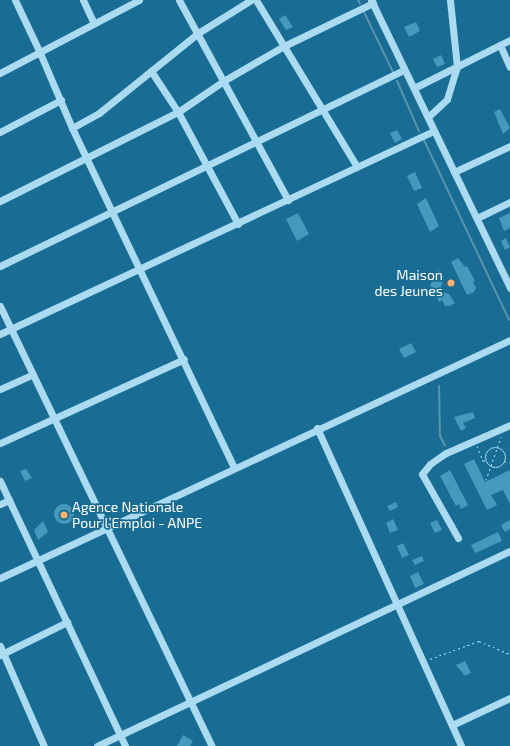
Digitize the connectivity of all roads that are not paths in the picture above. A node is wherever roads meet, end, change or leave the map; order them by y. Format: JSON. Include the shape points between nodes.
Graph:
{"nodes":[{"id":1,"x":15,"y":0,"type":"edge"},
{"id":2,"x":83,"y":0,"type":"edge"},
{"id":3,"x":138,"y":0,"type":"edge"},
{"id":4,"x":179,"y":0,"type":"edge"},
{"id":5,"x":251,"y":0,"type":"edge"},
{"id":6,"x":256,"y":0,"type":"edge"},
{"id":7,"x":450,"y":0,"type":"edge"},
{"id":8,"x":372,"y":2,"type":"edge"},
{"id":9,"x":94,"y":24,"type":"junction"},
{"id":10,"x":198,"y":33,"type":"junction"},
{"id":11,"x":510,"y":40,"type":"edge"},
{"id":12,"x":500,"y":45,"type":"junction"},
{"id":13,"x":284,"y":46,"type":"junction"},
{"id":14,"x":40,"y":52,"type":"junction"},
{"id":15,"x":457,"y":67,"type":"junction"},
{"id":16,"x":510,"y":67,"type":"edge"},
{"id":17,"x":404,"y":70,"type":"junction"},
{"id":18,"x":151,"y":71,"type":"junction"},
{"id":19,"x":0,"y":73,"type":"edge"},
{"id":20,"x":225,"y":80,"type":"junction"},
{"id":21,"x":414,"y":88,"type":"junction"},
{"id":22,"x":61,"y":100,"type":"junction"},
{"id":23,"x":321,"y":111,"type":"junction"},
{"id":24,"x":178,"y":112,"type":"junction"},
{"id":25,"x":428,"y":117,"type":"junction"},
{"id":26,"x":72,"y":128,"type":"junction"},
{"id":27,"x":434,"y":131,"type":"junction"},
{"id":28,"x":0,"y":132,"type":"edge"},
{"id":29,"x":259,"y":141,"type":"junction"},
{"id":30,"x":510,"y":146,"type":"edge"},
{"id":31,"x":89,"y":158,"type":"junction"},
{"id":32,"x":208,"y":166,"type":"junction"},
{"id":33,"x":357,"y":167,"type":"junction"},
{"id":34,"x":454,"y":172,"type":"junction"},
{"id":35,"x":288,"y":200,"type":"junction"},
{"id":36,"x":0,"y":201,"type":"edge"},
{"id":37,"x":510,"y":202,"type":"edge"},
{"id":38,"x":113,"y":212,"type":"junction"},
{"id":39,"x":477,"y":218,"type":"junction"},
{"id":40,"x":238,"y":224,"type":"junction"},
{"id":41,"x":0,"y":266,"type":"edge"},
{"id":42,"x":142,"y":270,"type":"junction"},
{"id":43,"x":510,"y":288,"type":"edge"},
{"id":44,"x":0,"y":306,"type":"edge"},
{"id":45,"x":11,"y":328,"type":"junction"},
{"id":46,"x":0,"y":334,"type":"edge"},
{"id":47,"x":510,"y":340,"type":"edge"},
{"id":48,"x":184,"y":358,"type":"junction"},
{"id":49,"x":33,"y":374,"type":"junction"},
{"id":50,"x":0,"y":389,"type":"edge"},
{"id":51,"x":54,"y":417,"type":"junction"},
{"id":52,"x":507,"y":426,"type":"edge"},
{"id":53,"x":317,"y":428,"type":"junction"},
{"id":54,"x":0,"y":443,"type":"edge"},
{"id":55,"x":234,"y":468,"type":"junction"},
{"id":56,"x":0,"y":481,"type":"edge"},
{"id":57,"x":9,"y":500,"type":"junction"},
{"id":58,"x":0,"y":504,"type":"edge"},
{"id":59,"x":107,"y":528,"type":"junction"},
{"id":60,"x":458,"y":538,"type":"dead end"},
{"id":61,"x":510,"y":551,"type":"edge"},
{"id":62,"x":37,"y":560,"type":"junction"},
{"id":63,"x":0,"y":578,"type":"edge"},
{"id":64,"x":399,"y":604,"type":"junction"},
{"id":65,"x":67,"y":622,"type":"junction"},
{"id":66,"x":0,"y":646,"type":"edge"},
{"id":67,"x":2,"y":654,"type":"edge"},
{"id":68,"x":510,"y":698,"type":"edge"},
{"id":69,"x":191,"y":702,"type":"junction"},
{"id":70,"x":452,"y":725,"type":"junction"},
{"id":71,"x":120,"y":735,"type":"junction"},
{"id":72,"x":44,"y":746,"type":"edge"},
{"id":73,"x":97,"y":746,"type":"edge"},
{"id":74,"x":125,"y":746,"type":"edge"},
{"id":75,"x":212,"y":746,"type":"edge"},
{"id":76,"x":461,"y":746,"type":"edge"}],
"edges":[{"from":1,"to":14,"type":"street"},
{"from":2,"to":9,"type":"street"},
{"from":3,"to":9,"type":"street"},
{"from":4,"to":10,"type":"street"},
{"from":5,"to":10,"type":"street"},
{"from":6,"to":13,"type":"street"},
{"from":7,"to":15,"type":"street"},
{"from":8,"to":13,"type":"street"},
{"from":8,"to":17,"type":"street"},
{"from":9,"to":14,"type":"street"},
{"from":10,"to":18,"type":"street"},
{"from":10,"to":20,"type":"street"},
{"from":11,"to":12,"type":"street"},
{"from":12,"to":15,"type":"street"},
{"from":12,"to":16,"type":"street"},
{"from":13,"to":20,"type":"street"},
{"from":13,"to":23,"type":"street"},
{"from":14,"to":19,"type":"street"},
{"from":14,"to":22,"type":"street"},
{"from":15,"to":21,"type":"street"},
{"from":15,"to":25,"type":"street","via":[[447,99]]},
{"from":17,"to":21,"type":"street"},
{"from":17,"to":23,"type":"street"},
{"from":18,"to":24,"type":"street"},
{"from":18,"to":26,"type":"street","via":[[99,113]]},
{"from":20,"to":24,"type":"street"},
{"from":20,"to":29,"type":"street"},
{"from":21,"to":25,"type":"street"},
{"from":22,"to":26,"type":"street"},
{"from":22,"to":28,"type":"street"},
{"from":23,"to":29,"type":"street"},
{"from":23,"to":33,"type":"street"},
{"from":24,"to":31,"type":"street"},
{"from":24,"to":32,"type":"street"},
{"from":25,"to":27,"type":"street"},
{"from":26,"to":31,"type":"street"},
{"from":27,"to":33,"type":"street"},
{"from":27,"to":34,"type":"street"},
{"from":29,"to":32,"type":"street"},
{"from":29,"to":35,"type":"street"},
{"from":30,"to":34,"type":"street"},
{"from":31,"to":36,"type":"street"},
{"from":31,"to":38,"type":"street"},
{"from":32,"to":38,"type":"street"},
{"from":32,"to":40,"type":"street"},
{"from":33,"to":35,"type":"street"},
{"from":34,"to":39,"type":"street"},
{"from":35,"to":40,"type":"street"},
{"from":37,"to":39,"type":"street"},
{"from":38,"to":41,"type":"street"},
{"from":38,"to":42,"type":"street"},
{"from":39,"to":43,"type":"street"},
{"from":40,"to":42,"type":"street"},
{"from":42,"to":45,"type":"street"},
{"from":42,"to":48,"type":"street"},
{"from":44,"to":45,"type":"street"},
{"from":45,"to":46,"type":"street"},
{"from":45,"to":49,"type":"street"},
{"from":47,"to":53,"type":"street"},
{"from":48,"to":51,"type":"street"},
{"from":48,"to":55,"type":"street"},
{"from":49,"to":50,"type":"street"},
{"from":49,"to":51,"type":"street"},
{"from":51,"to":54,"type":"street"},
{"from":51,"to":59,"type":"street"},
{"from":52,"to":60,"type":"street","via":[[446,453],[430,464],[422,474]]},
{"from":53,"to":55,"type":"street"},
{"from":53,"to":64,"type":"street"},
{"from":55,"to":59,"type":"street"},
{"from":56,"to":57,"type":"street"},
{"from":57,"to":58,"type":"street"},
{"from":57,"to":62,"type":"street"},
{"from":59,"to":62,"type":"street"},
{"from":59,"to":69,"type":"street"},
{"from":61,"to":64,"type":"street"},
{"from":62,"to":63,"type":"street"},
{"from":62,"to":65,"type":"street"},
{"from":64,"to":69,"type":"street"},
{"from":64,"to":70,"type":"street"},
{"from":65,"to":67,"type":"street"},
{"from":65,"to":71,"type":"street"},
{"from":66,"to":67,"type":"street"},
{"from":67,"to":72,"type":"street"},
{"from":68,"to":70,"type":"street"},
{"from":69,"to":71,"type":"street"},
{"from":69,"to":75,"type":"street"},
{"from":70,"to":76,"type":"street"},
{"from":71,"to":73,"type":"street"},
{"from":71,"to":74,"type":"street"}]}
